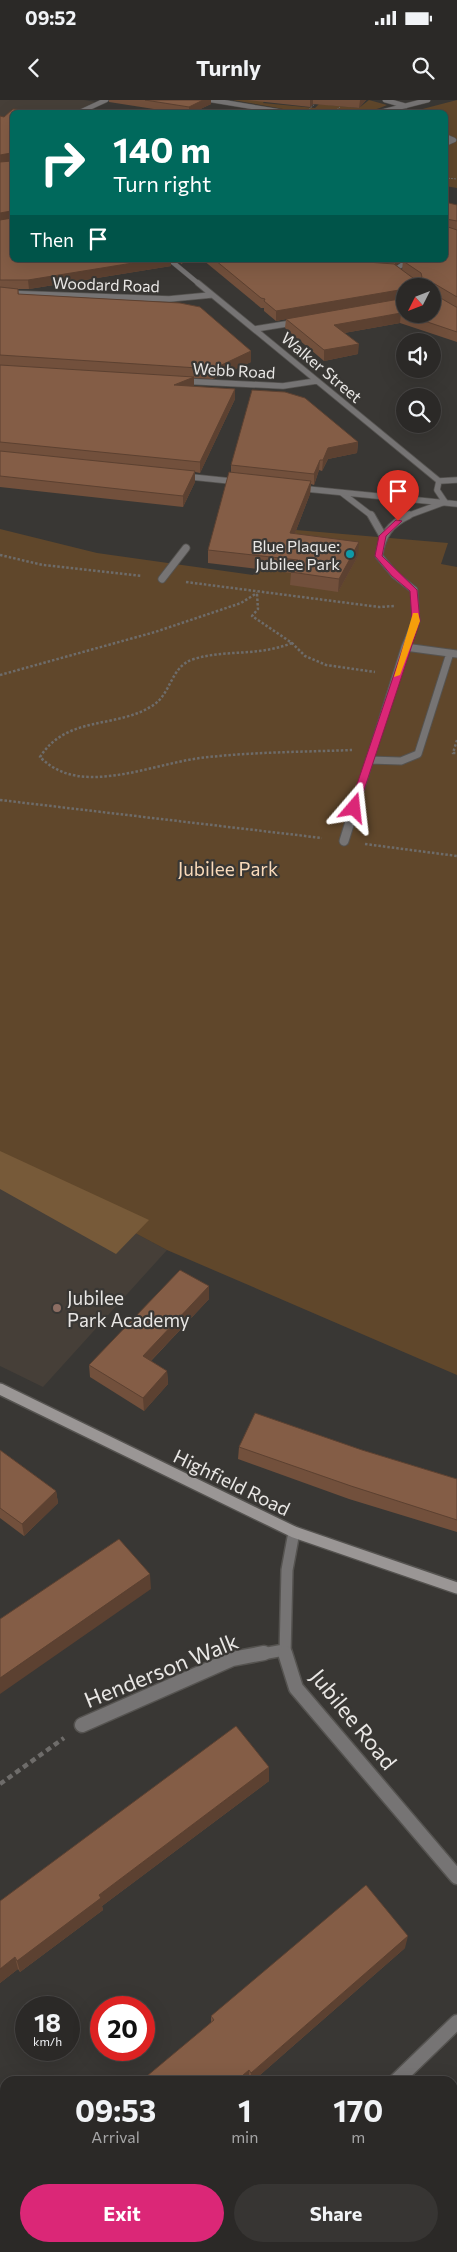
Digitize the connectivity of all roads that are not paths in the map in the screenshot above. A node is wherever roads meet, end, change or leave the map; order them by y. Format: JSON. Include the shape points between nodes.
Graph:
{"nodes":[{"id":1,"x":106,"y":100,"type":"edge"},
{"id":2,"x":211,"y":100,"type":"edge"},
{"id":3,"x":385,"y":100,"type":"edge"},
{"id":4,"x":428,"y":100,"type":"edge"},
{"id":5,"x":407,"y":106,"type":"junction"},
{"id":6,"x":84,"y":110,"type":"edge"},
{"id":7,"x":271,"y":110,"type":"edge"},
{"id":8,"x":390,"y":110,"type":"edge"},
{"id":9,"x":448,"y":137,"type":"edge"},
{"id":10,"x":448,"y":143,"type":"edge"},
{"id":11,"x":172,"y":262,"type":"edge"},
{"id":12,"x":406,"y":262,"type":"edge"},
{"id":13,"x":405,"y":278,"type":"edge"},
{"id":14,"x":0,"y":293,"type":"edge"},
{"id":15,"x":211,"y":294,"type":"junction"},
{"id":16,"x":302,"y":321,"type":"edge"},
{"id":17,"x":255,"y":329,"type":"junction"},
{"id":18,"x":175,"y":381,"type":"edge"},
{"id":19,"x":316,"y":381,"type":"junction"},
{"id":20,"x":176,"y":476,"type":"edge"},
{"id":21,"x":457,"y":480,"type":"edge"},
{"id":22,"x":439,"y":481,"type":"junction"},
{"id":23,"x":244,"y":483,"type":"edge"},
{"id":24,"x":293,"y":488,"type":"edge"},
{"id":25,"x":342,"y":493,"type":"junction"},
{"id":26,"x":445,"y":502,"type":"junction"},
{"id":27,"x":457,"y":504,"type":"edge"},
{"id":28,"x":383,"y":536,"type":"junction"},
{"id":29,"x":186,"y":548,"type":"dead end"},
{"id":30,"x":162,"y":579,"type":"road end"},
{"id":31,"x":405,"y":647,"type":"junction"},
{"id":32,"x":453,"y":654,"type":"edge"},
{"id":33,"x":369,"y":760,"type":"junction"},
{"id":34,"x":344,"y":841,"type":"road end"},
{"id":35,"x":0,"y":1389,"type":"edge"},
{"id":36,"x":294,"y":1532,"type":"junction"},
{"id":37,"x":457,"y":1588,"type":"edge"},
{"id":38,"x":284,"y":1650,"type":"junction"},
{"id":39,"x":82,"y":1725,"type":"road end"},
{"id":40,"x":457,"y":1877,"type":"edge"},
{"id":41,"x":457,"y":2022,"type":"edge"},
{"id":42,"x":401,"y":2076,"type":"edge"}],
"edges":[{"from":1,"to":6,"type":"street"},
{"from":2,"to":7,"type":"street"},
{"from":3,"to":5,"type":"street"},
{"from":4,"to":5,"type":"street"},
{"from":5,"to":8,"type":"street"},
{"from":9,"to":10,"type":"street","via":[[454,141]]},
{"from":11,"to":15,"type":"street","name":"Walker Street"},
{"from":12,"to":13,"type":"street","via":[[393,270]]},
{"from":14,"to":15,"type":"street","name":"Woodard Road","via":[[169,299]]},
{"from":15,"to":17,"type":"street","name":"Walker Street"},
{"from":16,"to":17,"type":"street"},
{"from":17,"to":19,"type":"street","name":"Walker Street"},
{"from":18,"to":19,"type":"street","name":"Webb Road","via":[[283,386]]},
{"from":19,"to":22,"type":"street","name":"Walker Street"},
{"from":20,"to":23,"type":"street"},
{"from":21,"to":22,"type":"street"},
{"from":22,"to":26,"type":"street","via":[[437,490]]},
{"from":24,"to":25,"type":"street"},
{"from":25,"to":26,"type":"street"},
{"from":25,"to":28,"type":"street","via":[[368,511],[379,523]]},
{"from":26,"to":27,"type":"street"},
{"from":26,"to":28,"type":"street","via":[[407,515]]},
{"from":28,"to":31,"type":"street","via":[[379,556],[414,590],[416,621]]},
{"from":29,"to":30,"type":"street"},
{"from":31,"to":32,"type":"street"},
{"from":31,"to":33,"type":"street"},
{"from":32,"to":33,"type":"street","via":[[418,754],[413,759],[398,762]]},
{"from":33,"to":34,"type":"street"},
{"from":35,"to":36,"type":"street","name":"Highfield Road"},
{"from":36,"to":37,"type":"street","name":"Highfield Road"},
{"from":36,"to":38,"type":"street","name":"Jubilee Road","via":[[287,1570]]},
{"from":38,"to":39,"type":"street","name":"Henderson Walk","via":[[232,1659]]},
{"from":38,"to":40,"type":"street","name":"Jubilee Road","via":[[296,1688]]},
{"from":41,"to":42,"type":"street"}]}
